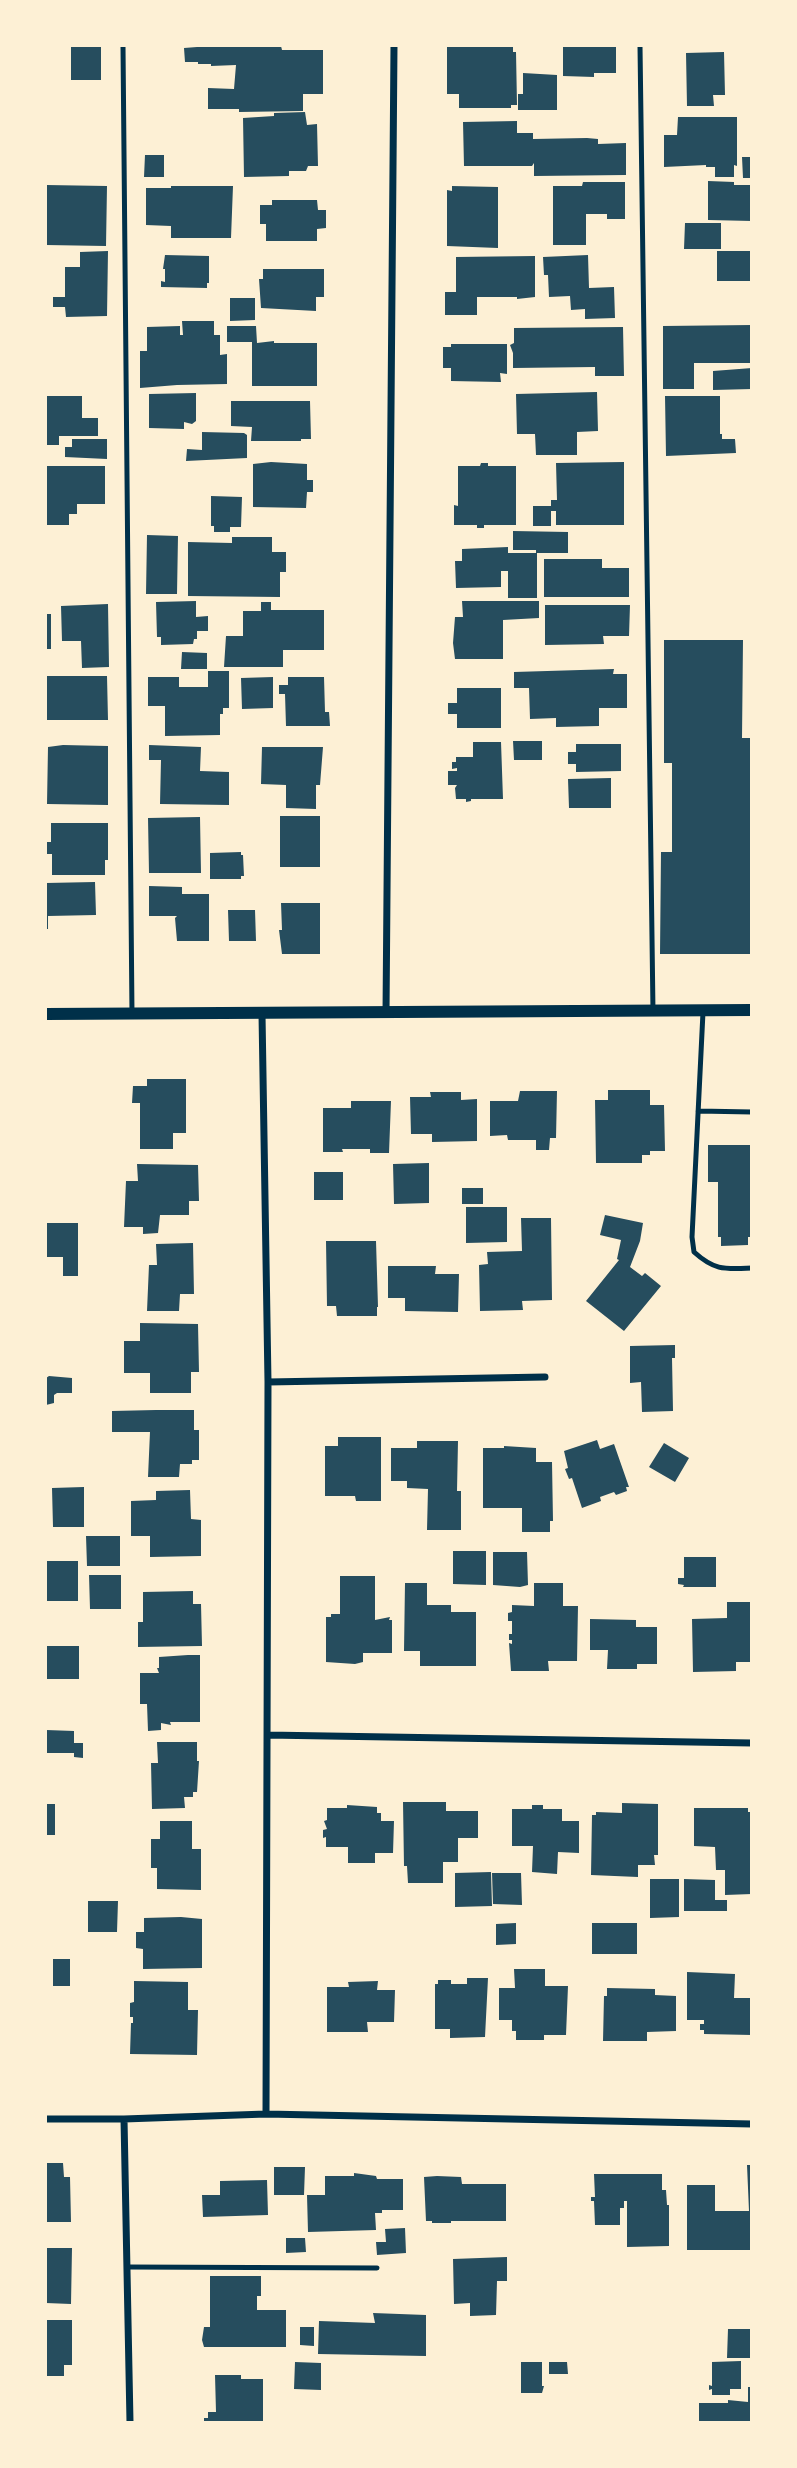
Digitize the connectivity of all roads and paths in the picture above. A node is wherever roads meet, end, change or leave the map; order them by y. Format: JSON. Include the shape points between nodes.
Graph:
{"nodes":[{"id":1,"x":123,"y":46,"type":"edge"},
{"id":2,"x":394,"y":46,"type":"edge"},
{"id":3,"x":640,"y":46,"type":"edge"},
{"id":4,"x":653,"y":1010,"type":"junction"},
{"id":5,"x":751,"y":1010,"type":"edge"},
{"id":6,"x":703,"y":1012,"type":"junction"},
{"id":7,"x":386,"y":1013,"type":"junction"},
{"id":8,"x":46,"y":1014,"type":"edge"},
{"id":9,"x":132,"y":1014,"type":"junction"},
{"id":10,"x":262,"y":1014,"type":"junction"},
{"id":11,"x":698,"y":1111,"type":"junction"},
{"id":12,"x":751,"y":1112,"type":"edge"},
{"id":13,"x":751,"y":1268,"type":"edge"},
{"id":14,"x":545,"y":1377,"type":"dead end"},
{"id":15,"x":268,"y":1382,"type":"junction"},
{"id":16,"x":268,"y":1735,"type":"junction"},
{"id":17,"x":751,"y":1743,"type":"edge"},
{"id":18,"x":266,"y":2114,"type":"junction"},
{"id":19,"x":46,"y":2119,"type":"edge"},
{"id":20,"x":124,"y":2119,"type":"junction"},
{"id":21,"x":751,"y":2124,"type":"edge"},
{"id":22,"x":127,"y":2267,"type":"junction"},
{"id":23,"x":377,"y":2267,"type":"dead end"},
{"id":24,"x":131,"y":2423,"type":"edge"}],
"edges":[{"from":1,"to":9,"type":"lane"},
{"from":2,"to":7,"type":"street"},
{"from":3,"to":4,"type":"lane"},
{"from":4,"to":6,"type":"street"},
{"from":4,"to":7,"type":"street"},
{"from":5,"to":6,"type":"street"},
{"from":6,"to":11,"type":"lane"},
{"from":7,"to":10,"type":"street"},
{"from":8,"to":9,"type":"street"},
{"from":9,"to":10,"type":"street"},
{"from":10,"to":15,"type":"street"},
{"from":11,"to":12,"type":"lane"},
{"from":11,"to":13,"type":"lane","via":[[694,1252],[719,1269]]},
{"from":14,"to":15,"type":"street"},
{"from":15,"to":16,"type":"street"},
{"from":16,"to":17,"type":"street"},
{"from":16,"to":18,"type":"street"},
{"from":18,"to":20,"type":"street"},
{"from":18,"to":21,"type":"street"},
{"from":19,"to":20,"type":"street"},
{"from":20,"to":22,"type":"street"},
{"from":22,"to":23,"type":"lane"},
{"from":22,"to":24,"type":"street"}]}
